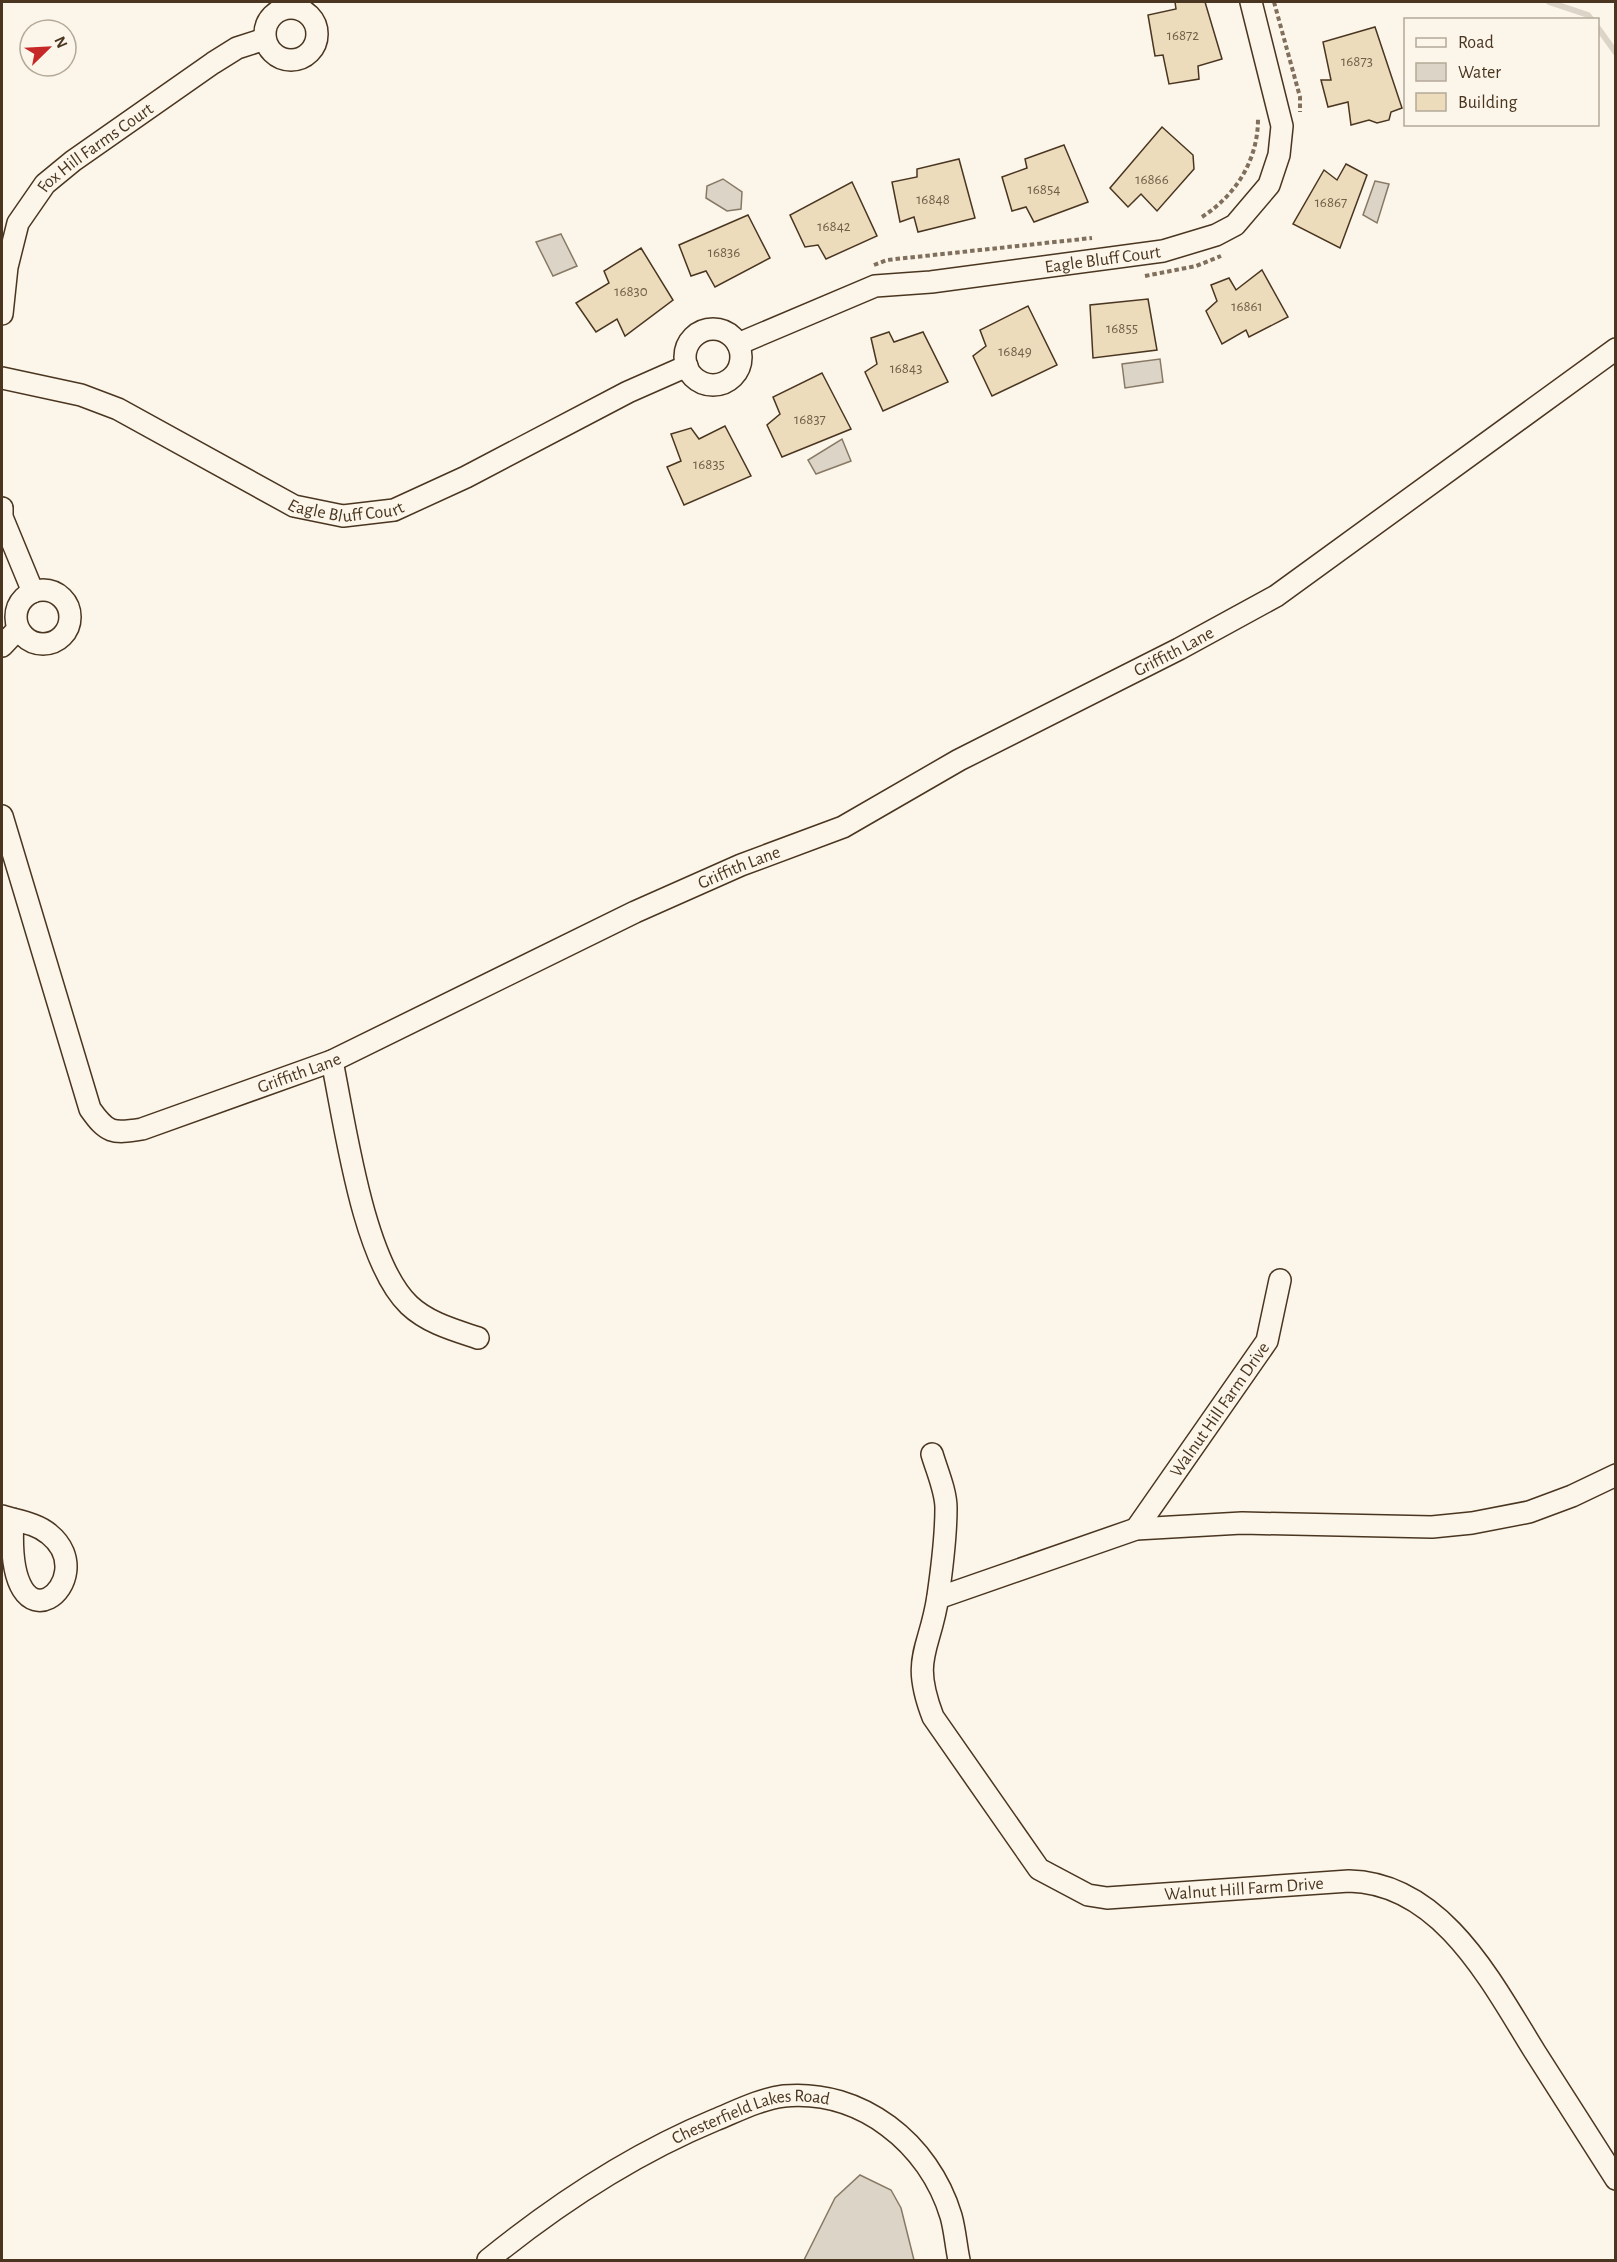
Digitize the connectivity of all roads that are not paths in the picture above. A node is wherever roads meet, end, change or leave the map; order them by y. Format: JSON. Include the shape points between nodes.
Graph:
{"nodes":[{"id":1,"x":1251,"y":2,"type":"edge"},
{"id":2,"x":265,"y":39,"type":"dead end"},
{"id":3,"x":2,"y":314,"type":"edge"},
{"id":4,"x":738,"y":344,"type":"junction"},
{"id":5,"x":1616,"y":349,"type":"edge"},
{"id":6,"x":687,"y":366,"type":"junction"},
{"id":7,"x":2,"y":378,"type":"edge"},
{"id":8,"x":2,"y":508,"type":"edge"},
{"id":9,"x":33,"y":592,"type":"junction"},
{"id":10,"x":18,"y":628,"type":"junction"},
{"id":11,"x":2,"y":646,"type":"edge"},
{"id":12,"x":2,"y":816,"type":"edge"},
{"id":13,"x":332,"y":1061,"type":"junction"},
{"id":14,"x":1280,"y":1280,"type":"dead end"},
{"id":15,"x":478,"y":1338,"type":"dead end"},
{"id":16,"x":932,"y":1454,"type":"dead end"},
{"id":17,"x":1616,"y":1475,"type":"edge"},
{"id":18,"x":1136,"y":1529,"type":"junction"},
{"id":19,"x":938,"y":1598,"type":"junction"},
{"id":20,"x":1616,"y":2179,"type":"edge"},
{"id":21,"x":488,"y":2260,"type":"edge"},
{"id":22,"x":959,"y":2260,"type":"edge"}],
"edges":[{"from":1,"to":4,"type":"street","name":"Eagle Bluff Court","via":[[1282,126],[1279,155],[1269,185],[1235,225],[1163,251],[875,286]]},
{"from":2,"to":3,"type":"street","name":"Fox Hill Farms Court","via":[[237,48],[213,63],[45,184],[18,223],[7,267]]},
{"from":4,"to":6,"type":"street","via":[[718,329],[702,331],[686,350]]},
{"from":4,"to":6,"type":"street","via":[[740,362],[724,382],[715,385],[698,381]]},
{"from":5,"to":13,"type":"street","name":"Griffith Lane","via":[[1276,596],[959,760],[843,827],[635,912]]},
{"from":6,"to":7,"type":"street","name":"Eagle Bluff Court","via":[[394,510],[344,516],[294,506],[118,409],[81,395]]},
{"from":8,"to":9,"type":"street"},
{"from":9,"to":10,"type":"street","via":[[18,607]]},
{"from":9,"to":10,"type":"street","via":[[51,591],[65,601],[69,627],[58,640],[41,645],[27,640]]},
{"from":10,"to":11,"type":"street"},
{"from":12,"to":13,"type":"street","name":"Griffith Lane","via":[[70,1052],[90,1109],[103,1127],[118,1133],[142,1129]]},
{"from":13,"to":15,"type":"street","via":[[374,1245],[389,1280],[409,1305],[438,1325]]},
{"from":14,"to":18,"type":"street","name":"Walnut Hill Farm Drive","via":[[1268,1341]]},
{"from":16,"to":19,"type":"street","name":"Walnut Hill Farm Drive","via":[[946,1506]]},
{"from":17,"to":18,"type":"street","via":[[1529,1512],[1472,1523],[1432,1527],[1242,1523]]},
{"from":18,"to":19,"type":"street"},
{"from":19,"to":20,"type":"street","name":"Walnut Hill Farm Drive","via":[[921,1659],[925,1697],[933,1717],[1039,1869],[1088,1895],[1107,1899],[1349,1881],[1393,1888],[1420,1905],[1473,1954]]},
{"from":21,"to":22,"type":"street","name":"Chesterfield Lakes Road","via":[[602,2178],[669,2139],[740,2108],[783,2096],[829,2097],[848,2103],[909,2142],[951,2215]]}]}
